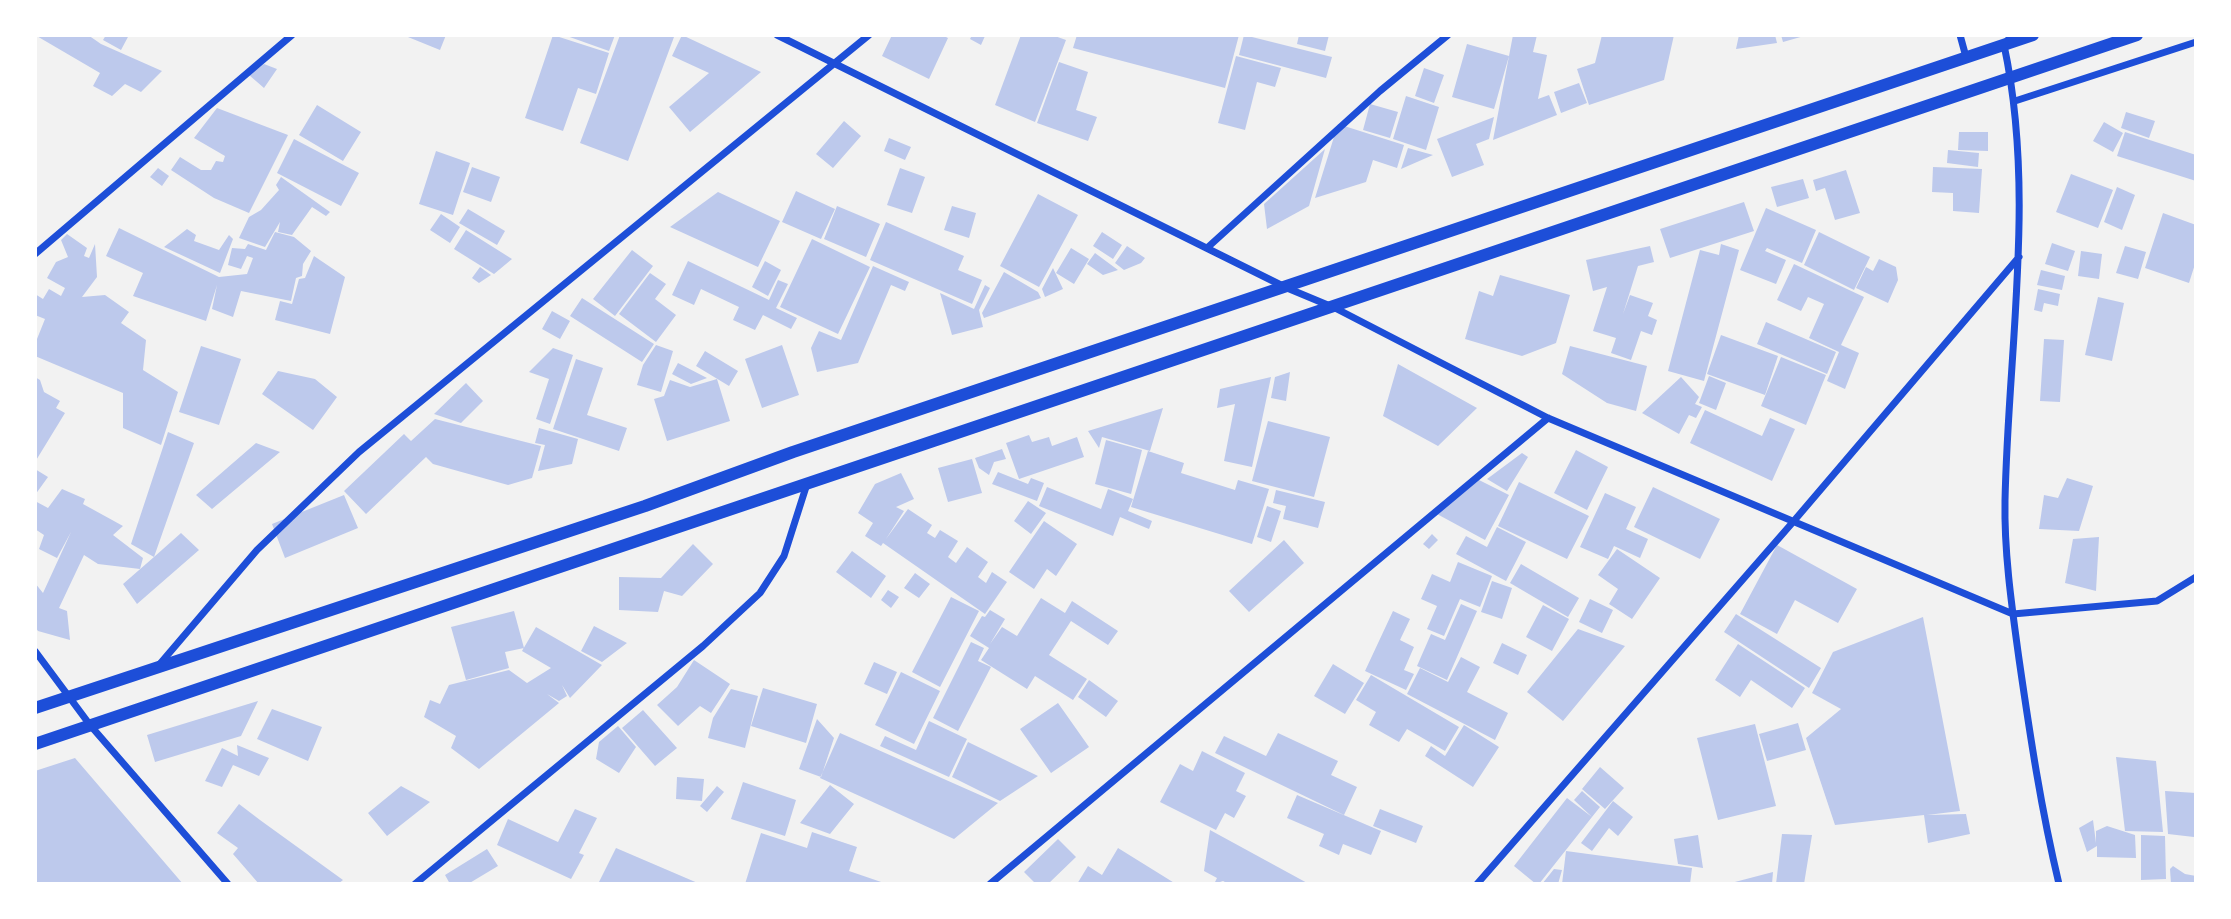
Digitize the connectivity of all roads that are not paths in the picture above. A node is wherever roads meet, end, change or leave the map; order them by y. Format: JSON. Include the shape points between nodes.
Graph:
{"nodes":[{"id":1,"x":292,"y":35,"type":"edge"},
{"id":2,"x":777,"y":35,"type":"edge"},
{"id":3,"x":869,"y":35,"type":"edge"},
{"id":4,"x":1448,"y":35,"type":"edge"},
{"id":5,"x":1960,"y":35,"type":"edge"},
{"id":6,"x":2034,"y":35,"type":"edge"},
{"id":7,"x":2137,"y":35,"type":"edge"},
{"id":8,"x":2008,"y":40,"type":"edge"},
{"id":9,"x":2196,"y":42,"type":"edge"},
{"id":10,"x":1966,"y":57,"type":"junction"},
{"id":11,"x":835,"y":62,"type":"junction"},
{"id":12,"x":2011,"y":78,"type":"junction"},
{"id":13,"x":2015,"y":101,"type":"junction"},
{"id":14,"x":1207,"y":248,"type":"junction"},
{"id":15,"x":35,"y":254,"type":"edge"},
{"id":16,"x":2019,"y":256,"type":"junction"},
{"id":17,"x":1287,"y":288,"type":"junction"},
{"id":18,"x":1335,"y":308,"type":"junction"},
{"id":19,"x":1548,"y":418,"type":"junction"},
{"id":20,"x":806,"y":486,"type":"junction"},
{"id":21,"x":1793,"y":523,"type":"junction"},
{"id":22,"x":2196,"y":577,"type":"edge"},
{"id":23,"x":2013,"y":614,"type":"junction"},
{"id":24,"x":35,"y":651,"type":"edge"},
{"id":25,"x":156,"y":668,"type":"junction"},
{"id":26,"x":70,"y":696,"type":"junction"},
{"id":27,"x":35,"y":708,"type":"edge"},
{"id":28,"x":90,"y":726,"type":"junction"},
{"id":29,"x":35,"y":744,"type":"edge"},
{"id":30,"x":228,"y":884,"type":"edge"},
{"id":31,"x":415,"y":884,"type":"edge"},
{"id":32,"x":990,"y":884,"type":"edge"},
{"id":33,"x":1477,"y":884,"type":"edge"},
{"id":34,"x":2059,"y":884,"type":"edge"}],
"edges":[{"from":1,"to":15,"type":"street"},
{"from":2,"to":11,"type":"street"},
{"from":3,"to":11,"type":"street"},
{"from":4,"to":14,"type":"street"},
{"from":5,"to":10,"type":"street"},
{"from":6,"to":8,"type":"street"},
{"from":7,"to":12,"type":"street"},
{"from":8,"to":10,"type":"street"},
{"from":8,"to":12,"type":"street"},
{"from":9,"to":13,"type":"street"},
{"from":10,"to":17,"type":"street"},
{"from":11,"to":14,"type":"street"},
{"from":11,"to":25,"type":"street","via":[[359,452],[257,550]]},
{"from":12,"to":13,"type":"street"},
{"from":12,"to":18,"type":"street"},
{"from":13,"to":16,"type":"street"},
{"from":14,"to":17,"type":"street"},
{"from":16,"to":21,"type":"street"},
{"from":16,"to":23,"type":"street","via":[[2005,503]]},
{"from":17,"to":18,"type":"street"},
{"from":17,"to":25,"type":"street"},
{"from":18,"to":19,"type":"street"},
{"from":18,"to":20,"type":"street"},
{"from":19,"to":21,"type":"street"},
{"from":19,"to":32,"type":"street"},
{"from":20,"to":28,"type":"street"},
{"from":20,"to":31,"type":"street","via":[[784,556],[760,593],[703,646]]},
{"from":21,"to":23,"type":"street"},
{"from":21,"to":33,"type":"street"},
{"from":22,"to":23,"type":"street","via":[[2157,601]]},
{"from":23,"to":34,"type":"street","via":[[2038,793]]},
{"from":24,"to":26,"type":"street"},
{"from":25,"to":26,"type":"street"},
{"from":26,"to":27,"type":"street"},
{"from":26,"to":28,"type":"street"},
{"from":28,"to":29,"type":"street"},
{"from":28,"to":30,"type":"street"}]}
